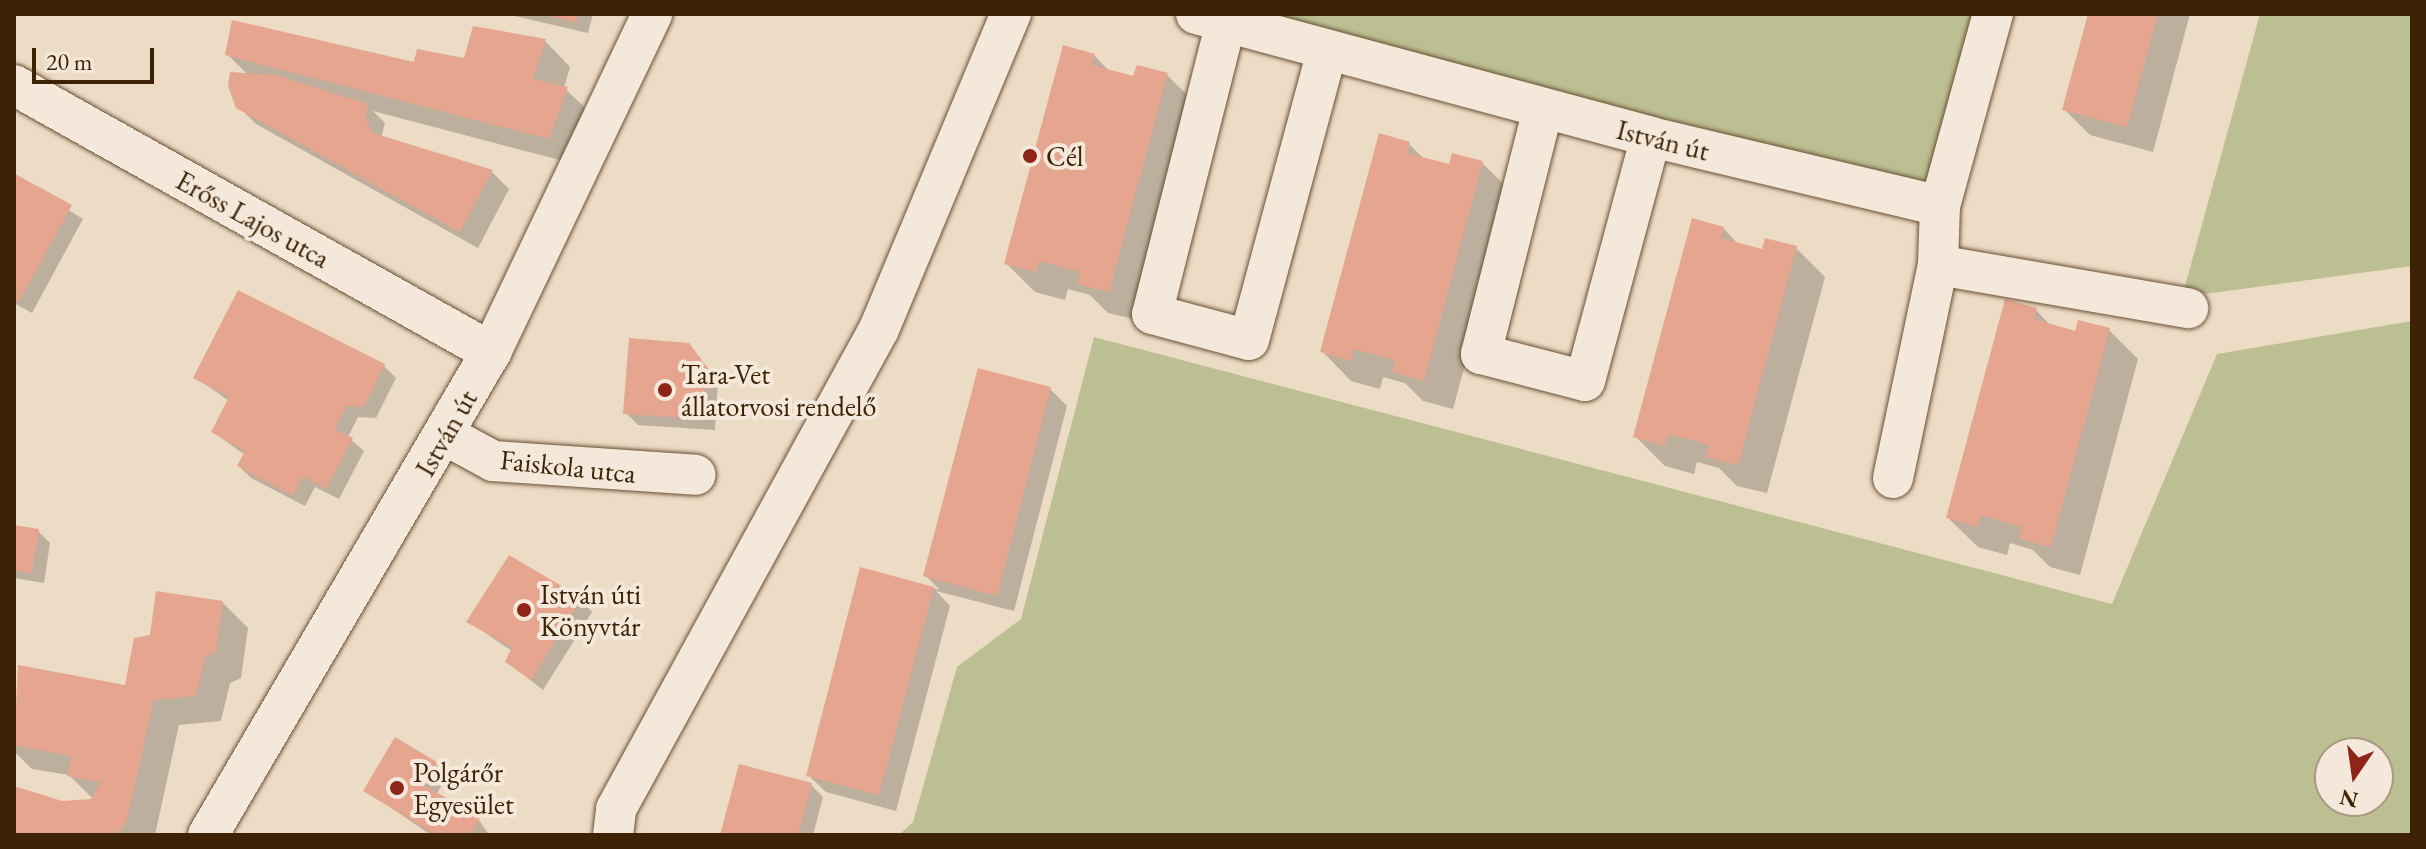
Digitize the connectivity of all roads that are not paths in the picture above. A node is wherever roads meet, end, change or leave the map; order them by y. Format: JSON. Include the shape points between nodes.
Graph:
{"nodes":[{"id":1,"x":652,"y":14,"type":"edge"},
{"id":2,"x":1011,"y":14,"type":"edge"},
{"id":3,"x":1993,"y":14,"type":"edge"},
{"id":4,"x":1211,"y":18,"type":"edge"},
{"id":5,"x":1327,"y":50,"type":"junction"},
{"id":6,"x":14,"y":85,"type":"edge"},
{"id":7,"x":1543,"y":109,"type":"junction"},
{"id":8,"x":1651,"y":137,"type":"junction"},
{"id":9,"x":1940,"y":206,"type":"junction"},
{"id":10,"x":1938,"y":265,"type":"junction"},
{"id":11,"x":2188,"y":308,"type":"dead end"},
{"id":12,"x":491,"y":352,"type":"junction"},
{"id":13,"x":445,"y":435,"type":"junction"},
{"id":14,"x":696,"y":475,"type":"dead end"},
{"id":15,"x":1893,"y":478,"type":"dead end"},
{"id":16,"x":614,"y":822,"type":"edge"},
{"id":17,"x":208,"y":835,"type":"edge"}],
"edges":[{"from":1,"to":12,"type":"street","name":"István út"},
{"from":2,"to":16,"type":"street","via":[[879,329]]},
{"from":3,"to":9,"type":"street"},
{"from":4,"to":5,"type":"street","name":"István út"},
{"from":4,"to":5,"type":"street","via":[[1152,314],[1249,340]]},
{"from":5,"to":7,"type":"street","name":"István út"},
{"from":6,"to":12,"type":"street","name":"Erőss Lajos utca"},
{"from":7,"to":8,"type":"street","name":"István út"},
{"from":7,"to":8,"type":"street","via":[[1481,354],[1585,381]]},
{"from":8,"to":9,"type":"street","name":"István út"},
{"from":9,"to":10,"type":"street"},
{"from":10,"to":11,"type":"street"},
{"from":10,"to":15,"type":"street"},
{"from":12,"to":13,"type":"street","name":"István út"},
{"from":13,"to":14,"type":"street","name":"Faiskola utca","via":[[493,461]]},
{"from":13,"to":17,"type":"street","name":"István út"}]}
